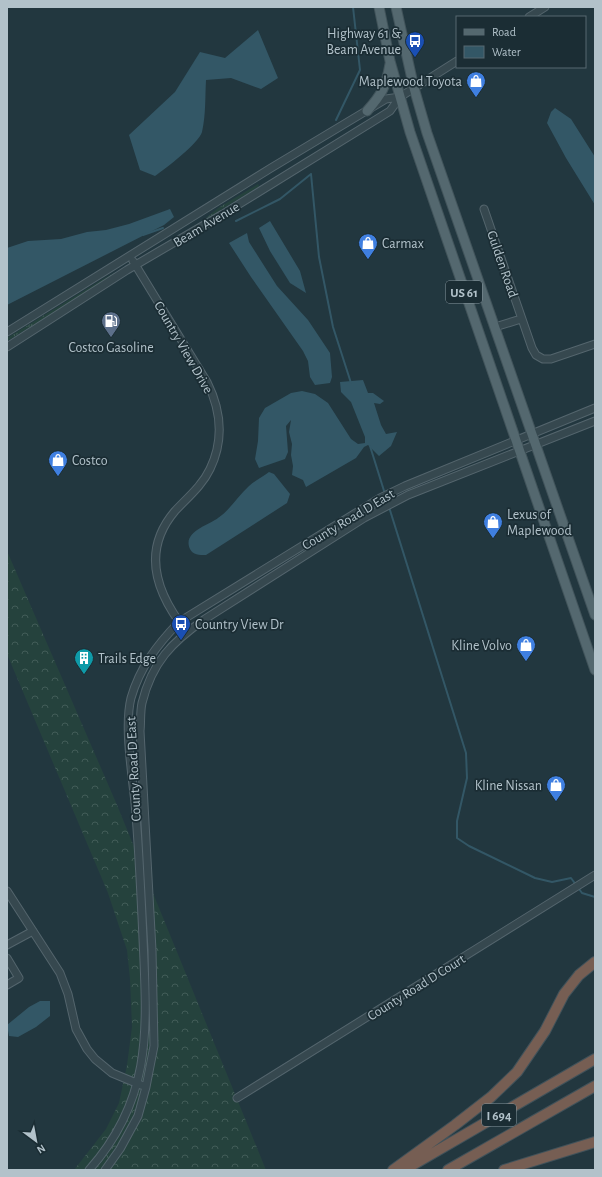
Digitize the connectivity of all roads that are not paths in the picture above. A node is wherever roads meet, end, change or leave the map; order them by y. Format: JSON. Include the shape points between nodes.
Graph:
{"nodes":[{"id":1,"x":379,"y":7,"type":"edge"},
{"id":2,"x":396,"y":7,"type":"edge"},
{"id":3,"x":545,"y":7,"type":"edge"},
{"id":4,"x":531,"y":16,"type":"edge"},
{"id":5,"x":390,"y":61,"type":"junction"},
{"id":6,"x":456,"y":62,"type":"edge"},
{"id":7,"x":414,"y":88,"type":"junction"},
{"id":8,"x":400,"y":97,"type":"junction"},
{"id":9,"x":367,"y":111,"type":"junction"},
{"id":10,"x":484,"y":209,"type":"dead end"},
{"id":11,"x":130,"y":256,"type":"junction"},
{"id":12,"x":135,"y":265,"type":"junction"},
{"id":13,"x":521,"y":319,"type":"junction"},
{"id":14,"x":495,"y":327,"type":"junction"},
{"id":15,"x":7,"y":332,"type":"edge"},
{"id":16,"x":595,"y":344,"type":"edge"},
{"id":17,"x":7,"y":347,"type":"edge"},
{"id":18,"x":595,"y":408,"type":"edge"},
{"id":19,"x":595,"y":421,"type":"edge"},
{"id":20,"x":532,"y":433,"type":"junction"},
{"id":21,"x":515,"y":440,"type":"junction"},
{"id":22,"x":536,"y":445,"type":"junction"},
{"id":23,"x":519,"y":451,"type":"junction"},
{"id":24,"x":595,"y":615,"type":"edge"},
{"id":25,"x":179,"y":622,"type":"junction"},
{"id":26,"x":187,"y":632,"type":"junction"},
{"id":27,"x":595,"y":670,"type":"edge"},
{"id":28,"x":595,"y":876,"type":"edge"},
{"id":29,"x":7,"y":891,"type":"edge"},
{"id":30,"x":10,"y":900,"type":"edge"},
{"id":31,"x":33,"y":931,"type":"junction"},
{"id":32,"x":7,"y":946,"type":"edge"},
{"id":33,"x":7,"y":958,"type":"edge"},
{"id":34,"x":595,"y":962,"type":"edge"},
{"id":35,"x":595,"y":967,"type":"edge"},
{"id":36,"x":579,"y":975,"type":"junction"},
{"id":37,"x":7,"y":985,"type":"edge"},
{"id":38,"x":594,"y":1060,"type":"edge"},
{"id":39,"x":137,"y":1083,"type":"junction"},
{"id":40,"x":595,"y":1086,"type":"edge"},
{"id":41,"x":146,"y":1087,"type":"junction"},
{"id":42,"x":236,"y":1098,"type":"dead end"},
{"id":43,"x":595,"y":1142,"type":"edge"},
{"id":44,"x":90,"y":1170,"type":"edge"},
{"id":45,"x":105,"y":1170,"type":"edge"},
{"id":46,"x":393,"y":1170,"type":"edge"},
{"id":47,"x":404,"y":1170,"type":"edge"},
{"id":48,"x":448,"y":1170,"type":"edge"},
{"id":49,"x":504,"y":1170,"type":"edge"}],
"edges":[{"from":1,"to":5,"type":"main road","number":"US 61"},
{"from":2,"to":7,"type":"main road","number":"US 61"},
{"from":3,"to":4,"type":"street"},
{"from":5,"to":8,"type":"main road","number":"US 61"},
{"from":5,"to":9,"type":"main road","via":[[383,90]]},
{"from":6,"to":7,"type":"street","name":"Beam Avenue"},
{"from":7,"to":8,"type":"street","name":"Beam Avenue"},
{"from":7,"to":14,"type":"main road","number":"US 61","via":[[427,133]]},
{"from":8,"to":9,"type":"street","name":"Beam Avenue","via":[[386,99]]},
{"from":8,"to":12,"type":"street","name":"Beam Avenue","via":[[390,111]]},
{"from":8,"to":21,"type":"main road","number":"US 61"},
{"from":9,"to":11,"type":"street","name":"Beam Avenue"},
{"from":10,"to":13,"type":"street","name":"Gulden Road"},
{"from":11,"to":12,"type":"street","name":"Country View Drive"},
{"from":11,"to":15,"type":"street","name":"Beam Avenue"},
{"from":12,"to":17,"type":"street","name":"Beam Avenue"},
{"from":12,"to":25,"type":"street","name":"Country View Drive","via":[[207,382],[220,422],[220,437],[210,470],[164,525],[158,540],[156,575],[160,590]]},
{"from":13,"to":14,"type":"street"},
{"from":13,"to":16,"type":"street","name":"Gulden Road","via":[[532,348],[536,355],[543,358],[551,359]]},
{"from":14,"to":20,"type":"main road","number":"US 61"},
{"from":18,"to":20,"type":"street","name":"County Road D East"},
{"from":19,"to":22,"type":"street","name":"County Road D East"},
{"from":20,"to":21,"type":"street","name":"County Road D East"},
{"from":20,"to":22,"type":"main road","number":"US 61"},
{"from":21,"to":23,"type":"main road","number":"US 61"},
{"from":21,"to":25,"type":"street","name":"County Road D East","via":[[380,498]]},
{"from":22,"to":23,"type":"street","name":"County Road D East"},
{"from":22,"to":24,"type":"main road","number":"US 61"},
{"from":23,"to":26,"type":"street","name":"County Road D East","via":[[419,490],[384,507]]},
{"from":23,"to":27,"type":"main road","number":"US 61"},
{"from":25,"to":26,"type":"street","name":"Country View Drive"},
{"from":25,"to":39,"type":"street","name":"County Road D East","via":[[146,661],[138,676],[131,700],[128,730],[138,847],[145,994],[145,1031],[141,1071]]},
{"from":26,"to":41,"type":"street","name":"County Road D East","via":[[168,650],[156,667],[141,711],[154,1046]]},
{"from":28,"to":42,"type":"street","name":"County Road D Court"},
{"from":29,"to":30,"type":"street"},
{"from":30,"to":31,"type":"street"},
{"from":31,"to":32,"type":"street"},
{"from":31,"to":39,"type":"street","via":[[60,973],[68,994],[73,1021],[87,1049],[112,1073]]},
{"from":33,"to":37,"type":"street","via":[[19,978]]},
{"from":34,"to":36,"type":"highway"},
{"from":35,"to":36,"type":"highway"},
{"from":36,"to":46,"type":"highway","via":[[564,994],[517,1072],[456,1125]]},
{"from":38,"to":47,"type":"highway","number":"I 694"},
{"from":39,"to":41,"type":"street"},
{"from":39,"to":44,"type":"street","name":"County Road D East","via":[[120,1129]]},
{"from":40,"to":48,"type":"highway","number":"I 694"},
{"from":41,"to":45,"type":"street","name":"County Road D East","via":[[138,1116]]},
{"from":43,"to":49,"type":"highway"}]}
